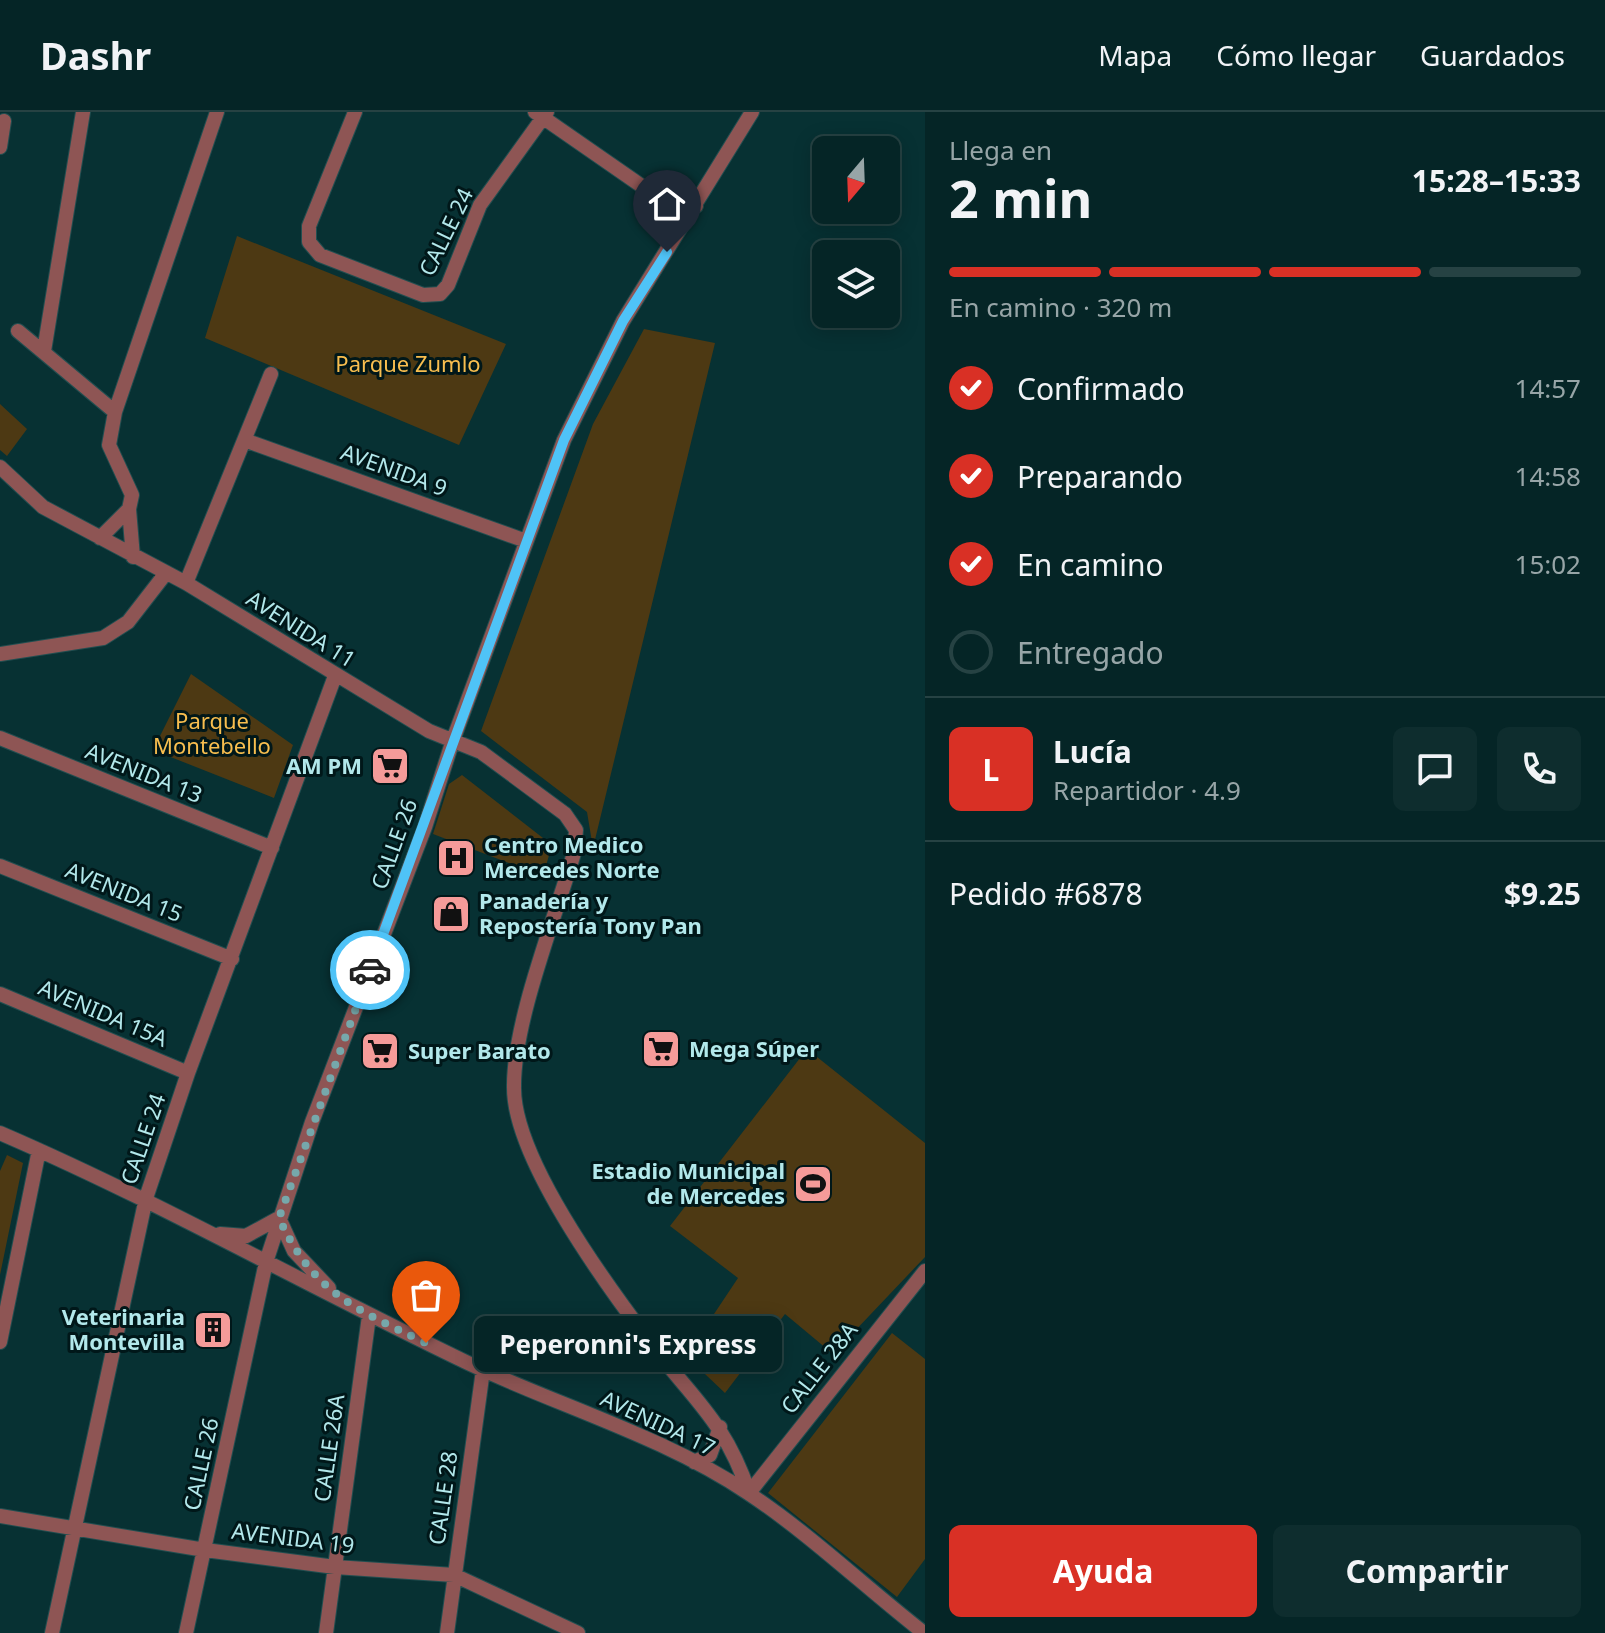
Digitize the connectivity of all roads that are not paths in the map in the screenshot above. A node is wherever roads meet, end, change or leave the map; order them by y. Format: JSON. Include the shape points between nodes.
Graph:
{"nodes":[{"id":1,"x":83,"y":112,"type":"edge"},
{"id":2,"x":217,"y":112,"type":"edge"},
{"id":3,"x":355,"y":112,"type":"edge"},
{"id":4,"x":752,"y":112,"type":"edge"},
{"id":5,"x":542,"y":114,"type":"edge"},
{"id":6,"x":4,"y":121,"type":"dead end"},
{"id":7,"x":0,"y":147,"type":"edge"},
{"id":8,"x":696,"y":206,"type":"junction"},
{"id":9,"x":18,"y":331,"type":"dead end"},
{"id":10,"x":44,"y":351,"type":"junction"},
{"id":11,"x":271,"y":374,"type":"dead end"},
{"id":12,"x":115,"y":412,"type":"junction"},
{"id":13,"x":247,"y":441,"type":"junction"},
{"id":14,"x":0,"y":467,"type":"edge"},
{"id":15,"x":129,"y":509,"type":"junction"},
{"id":16,"x":100,"y":538,"type":"junction"},
{"id":17,"x":526,"y":541,"type":"junction"},
{"id":18,"x":133,"y":557,"type":"junction"},
{"id":19,"x":166,"y":573,"type":"junction"},
{"id":20,"x":186,"y":583,"type":"junction"},
{"id":21,"x":0,"y":654,"type":"edge"},
{"id":22,"x":335,"y":676,"type":"junction"},
{"id":23,"x":0,"y":738,"type":"edge"},
{"id":24,"x":453,"y":740,"type":"junction"},
{"id":25,"x":272,"y":848,"type":"junction"},
{"id":26,"x":0,"y":866,"type":"edge"},
{"id":27,"x":232,"y":959,"type":"junction"},
{"id":28,"x":0,"y":994,"type":"edge"},
{"id":29,"x":188,"y":1073,"type":"junction"},
{"id":30,"x":0,"y":1133,"type":"edge"},
{"id":31,"x":39,"y":1150,"type":"junction"},
{"id":32,"x":146,"y":1198,"type":"junction"},
{"id":33,"x":279,"y":1218,"type":"junction"},
{"id":34,"x":205,"y":1230,"type":"junction"},
{"id":35,"x":266,"y":1262,"type":"junction"},
{"id":36,"x":925,"y":1271,"type":"edge"},
{"id":37,"x":344,"y":1302,"type":"junction"},
{"id":38,"x":369,"y":1316,"type":"junction"},
{"id":39,"x":0,"y":1342,"type":"edge"},
{"id":40,"x":483,"y":1370,"type":"junction"},
{"id":41,"x":720,"y":1427,"type":"junction"},
{"id":42,"x":694,"y":1462,"type":"junction"},
{"id":43,"x":749,"y":1493,"type":"junction"},
{"id":44,"x":0,"y":1516,"type":"edge"},
{"id":45,"x":73,"y":1529,"type":"junction"},
{"id":46,"x":205,"y":1550,"type":"junction"},
{"id":47,"x":335,"y":1567,"type":"junction"},
{"id":48,"x":454,"y":1575,"type":"junction"},
{"id":49,"x":574,"y":1631,"type":"edge"},
{"id":50,"x":52,"y":1633,"type":"edge"},
{"id":51,"x":186,"y":1633,"type":"edge"},
{"id":52,"x":326,"y":1633,"type":"edge"},
{"id":53,"x":447,"y":1633,"type":"edge"},
{"id":54,"x":924,"y":1633,"type":"edge"}],
"edges":[{"from":1,"to":10,"type":"street"},
{"from":2,"to":12,"type":"street"},
{"from":3,"to":5,"type":"street","name":"CALLE 24","via":[[309,226],[309,242],[320,255],[423,295],[440,294],[448,285],[480,205]]},
{"from":4,"to":8,"type":"street","name":"CALLE 26"},
{"from":5,"to":8,"type":"street","via":[[659,198]]},
{"from":6,"to":7,"type":"street"},
{"from":8,"to":17,"type":"street","name":"CALLE 26","via":[[587,388]]},
{"from":9,"to":10,"type":"street"},
{"from":10,"to":12,"type":"street"},
{"from":11,"to":13,"type":"street"},
{"from":12,"to":15,"type":"street","via":[[109,445],[132,495]]},
{"from":13,"to":17,"type":"street","name":"AVENIDA 9"},
{"from":13,"to":20,"type":"street"},
{"from":14,"to":16,"type":"street","name":"AVENIDA 11","via":[[43,507]]},
{"from":15,"to":16,"type":"street"},
{"from":15,"to":18,"type":"street"},
{"from":16,"to":18,"type":"street","name":"AVENIDA 11"},
{"from":17,"to":24,"type":"street","name":"CALLE 26"},
{"from":18,"to":19,"type":"street","name":"AVENIDA 11"},
{"from":19,"to":20,"type":"street","name":"AVENIDA 11"},
{"from":19,"to":21,"type":"street","via":[[117,633]]},
{"from":20,"to":22,"type":"street","name":"AVENIDA 11"},
{"from":22,"to":24,"type":"street","name":"AVENIDA 11"},
{"from":22,"to":25,"type":"street","name":"CALLE 24"},
{"from":23,"to":25,"type":"street","name":"AVENIDA 13"},
{"from":24,"to":33,"type":"street","name":"CALLE 26"},
{"from":24,"to":41,"type":"street","name":"AVENIDA 11","via":[[481,752],[565,814],[576,830],[514,1065],[518,1123],[548,1189],[647,1339]]},
{"from":25,"to":27,"type":"street","name":"CALLE 24"},
{"from":26,"to":27,"type":"street","name":"AVENIDA 15"},
{"from":27,"to":29,"type":"street","name":"CALLE 24"},
{"from":28,"to":29,"type":"street","name":"AVENIDA 15A"},
{"from":29,"to":32,"type":"street","name":"CALLE 24"},
{"from":30,"to":31,"type":"street","name":"AVENIDA 17"},
{"from":31,"to":32,"type":"street","name":"AVENIDA 17"},
{"from":31,"to":39,"type":"street"},
{"from":32,"to":34,"type":"street","name":"AVENIDA 17"},
{"from":32,"to":45,"type":"street","name":"CALLE 24"},
{"from":33,"to":34,"type":"street","via":[[246,1236]]},
{"from":33,"to":35,"type":"street","name":"CALLE 26"},
{"from":33,"to":37,"type":"street","via":[[306,1267]]},
{"from":34,"to":35,"type":"street","name":"AVENIDA 17"},
{"from":35,"to":37,"type":"street","name":"AVENIDA 17"},
{"from":35,"to":46,"type":"street","name":"CALLE 26"},
{"from":36,"to":43,"type":"street","name":"CALLE 28A"},
{"from":37,"to":38,"type":"street","name":"AVENIDA 17"},
{"from":38,"to":40,"type":"street","name":"AVENIDA 17"},
{"from":38,"to":47,"type":"street","name":"CALLE 26A"},
{"from":40,"to":42,"type":"street","name":"AVENIDA 17"},
{"from":40,"to":48,"type":"street","name":"CALLE 28"},
{"from":41,"to":42,"type":"street","via":[[710,1455]]},
{"from":41,"to":43,"type":"street"},
{"from":42,"to":43,"type":"street","name":"AVENIDA 17"},
{"from":43,"to":54,"type":"street","name":"AVENIDA 17"},
{"from":44,"to":45,"type":"street","name":"AVENIDA 19"},
{"from":45,"to":46,"type":"street","name":"AVENIDA 19"},
{"from":45,"to":50,"type":"street","name":"CALLE 24"},
{"from":46,"to":47,"type":"street","name":"AVENIDA 19"},
{"from":46,"to":51,"type":"street","name":"CALLE 26"},
{"from":47,"to":48,"type":"street","name":"AVENIDA 19"},
{"from":47,"to":52,"type":"street","name":"CALLE 26A"},
{"from":48,"to":49,"type":"street","name":"AVENIDA 19"},
{"from":48,"to":53,"type":"street","name":"CALLE 28"}]}
